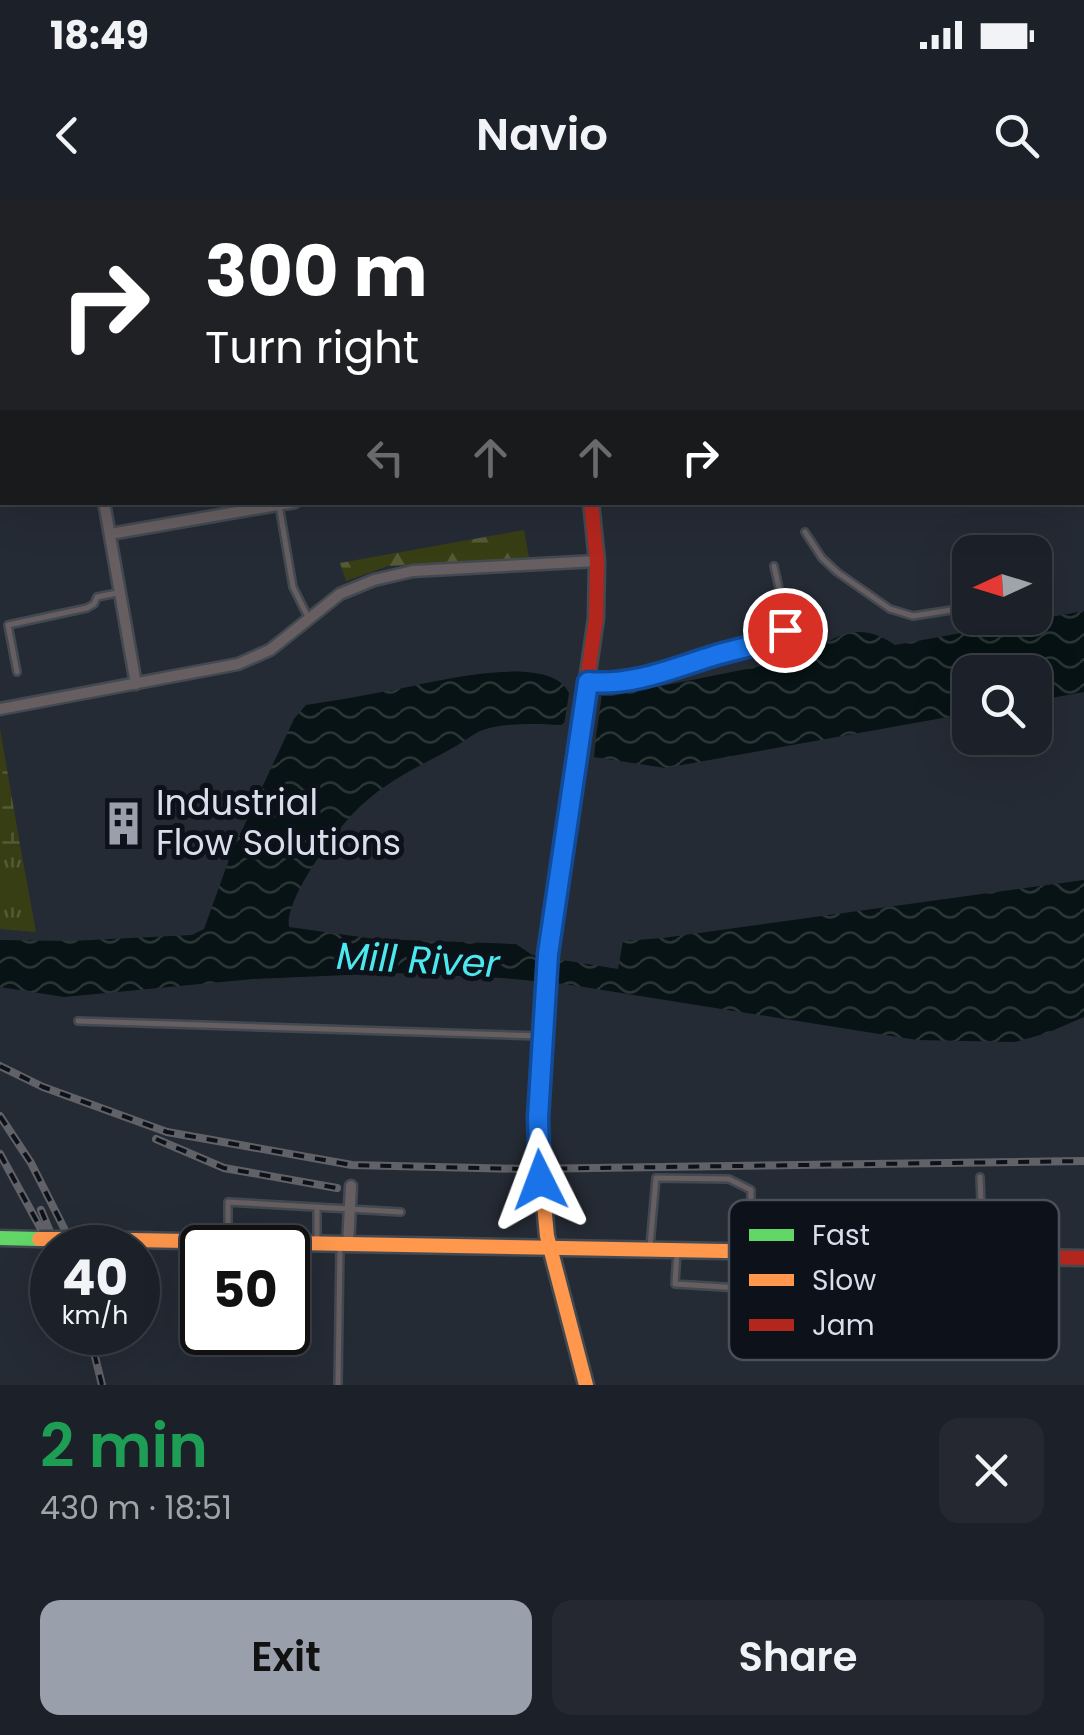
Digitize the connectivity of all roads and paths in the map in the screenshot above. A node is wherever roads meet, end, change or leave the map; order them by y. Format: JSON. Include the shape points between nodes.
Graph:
{"nodes":[{"id":1,"x":105,"y":505,"type":"edge"},
{"id":2,"x":273,"y":505,"type":"edge"},
{"id":3,"x":279,"y":505,"type":"edge"},
{"id":4,"x":591,"y":505,"type":"edge"},
{"id":5,"x":806,"y":532,"type":"dead end"},
{"id":6,"x":110,"y":534,"type":"junction"},
{"id":7,"x":597,"y":561,"type":"junction"},
{"id":8,"x":774,"y":566,"type":"dead end"},
{"id":9,"x":120,"y":592,"type":"junction"},
{"id":10,"x":952,"y":610,"type":"edge"},
{"id":11,"x":308,"y":618,"type":"junction"},
{"id":12,"x":17,"y":672,"type":"dead end"},
{"id":13,"x":136,"y":684,"type":"junction"},
{"id":14,"x":587,"y":688,"type":"junction"},
{"id":15,"x":0,"y":708,"type":"edge"},
{"id":16,"x":78,"y":1021,"type":"dead end"},
{"id":17,"x":542,"y":1036,"type":"junction"},
{"id":18,"x":980,"y":1177,"type":"dead end"},
{"id":19,"x":351,"y":1186,"type":"dead end"},
{"id":20,"x":751,"y":1200,"type":"edge"},
{"id":21,"x":981,"y":1200,"type":"edge"},
{"id":22,"x":317,"y":1209,"type":"junction"},
{"id":23,"x":350,"y":1212,"type":"junction"},
{"id":24,"x":402,"y":1212,"type":"dead end"},
{"id":25,"x":228,"y":1225,"type":"edge"},
{"id":26,"x":0,"y":1238,"type":"edge"},
{"id":27,"x":180,"y":1241,"type":"edge"},
{"id":28,"x":310,"y":1244,"type":"edge"},
{"id":29,"x":317,"y":1244,"type":"junction"},
{"id":30,"x":344,"y":1245,"type":"junction"},
{"id":31,"x":549,"y":1248,"type":"junction"},
{"id":32,"x":650,"y":1249,"type":"junction"},
{"id":33,"x":677,"y":1250,"type":"junction"},
{"id":34,"x":729,"y":1251,"type":"edge"},
{"id":35,"x":1059,"y":1258,"type":"edge"},
{"id":36,"x":1084,"y":1258,"type":"edge"},
{"id":37,"x":729,"y":1287,"type":"edge"},
{"id":38,"x":338,"y":1385,"type":"edge"},
{"id":39,"x":586,"y":1385,"type":"edge"}],
"edges":[{"from":1,"to":6,"type":"street"},
{"from":2,"to":6,"type":"street"},
{"from":3,"to":11,"type":"lane","via":[[293,586]]},
{"from":4,"to":7,"type":"main road"},
{"from":5,"to":10,"type":"lane","via":[[837,572],[890,609],[912,616]]},
{"from":6,"to":9,"type":"street"},
{"from":7,"to":11,"type":"street","via":[[392,574],[340,594]]},
{"from":7,"to":14,"type":"main road"},
{"from":8,"to":14,"type":"lane","via":[[786,619],[783,636],[650,677]]},
{"from":9,"to":12,"type":"lane","via":[[98,597],[87,608],[8,625]]},
{"from":9,"to":13,"type":"street"},
{"from":11,"to":13,"type":"street","via":[[252,659]]},
{"from":13,"to":15,"type":"street"},
{"from":14,"to":17,"type":"main road"},
{"from":16,"to":17,"type":"lane"},
{"from":17,"to":31,"type":"main road","via":[[538,1141]]},
{"from":18,"to":21,"type":"lane"},
{"from":19,"to":23,"type":"street"},
{"from":20,"to":32,"type":"lane","via":[[746,1184],[729,1179],[656,1178]]},
{"from":22,"to":23,"type":"lane"},
{"from":22,"to":25,"type":"lane","via":[[228,1202]]},
{"from":22,"to":29,"type":"lane"},
{"from":23,"to":24,"type":"lane"},
{"from":23,"to":30,"type":"street"},
{"from":26,"to":27,"type":"main road","bridge":true},
{"from":28,"to":29,"type":"main road"},
{"from":29,"to":30,"type":"main road"},
{"from":30,"to":31,"type":"main road"},
{"from":30,"to":38,"type":"lane"},
{"from":31,"to":32,"type":"main road"},
{"from":31,"to":39,"type":"main road"},
{"from":32,"to":33,"type":"main road"},
{"from":33,"to":34,"type":"main road"},
{"from":33,"to":37,"type":"lane","via":[[675,1284]]},
{"from":35,"to":36,"type":"main road"}]}
